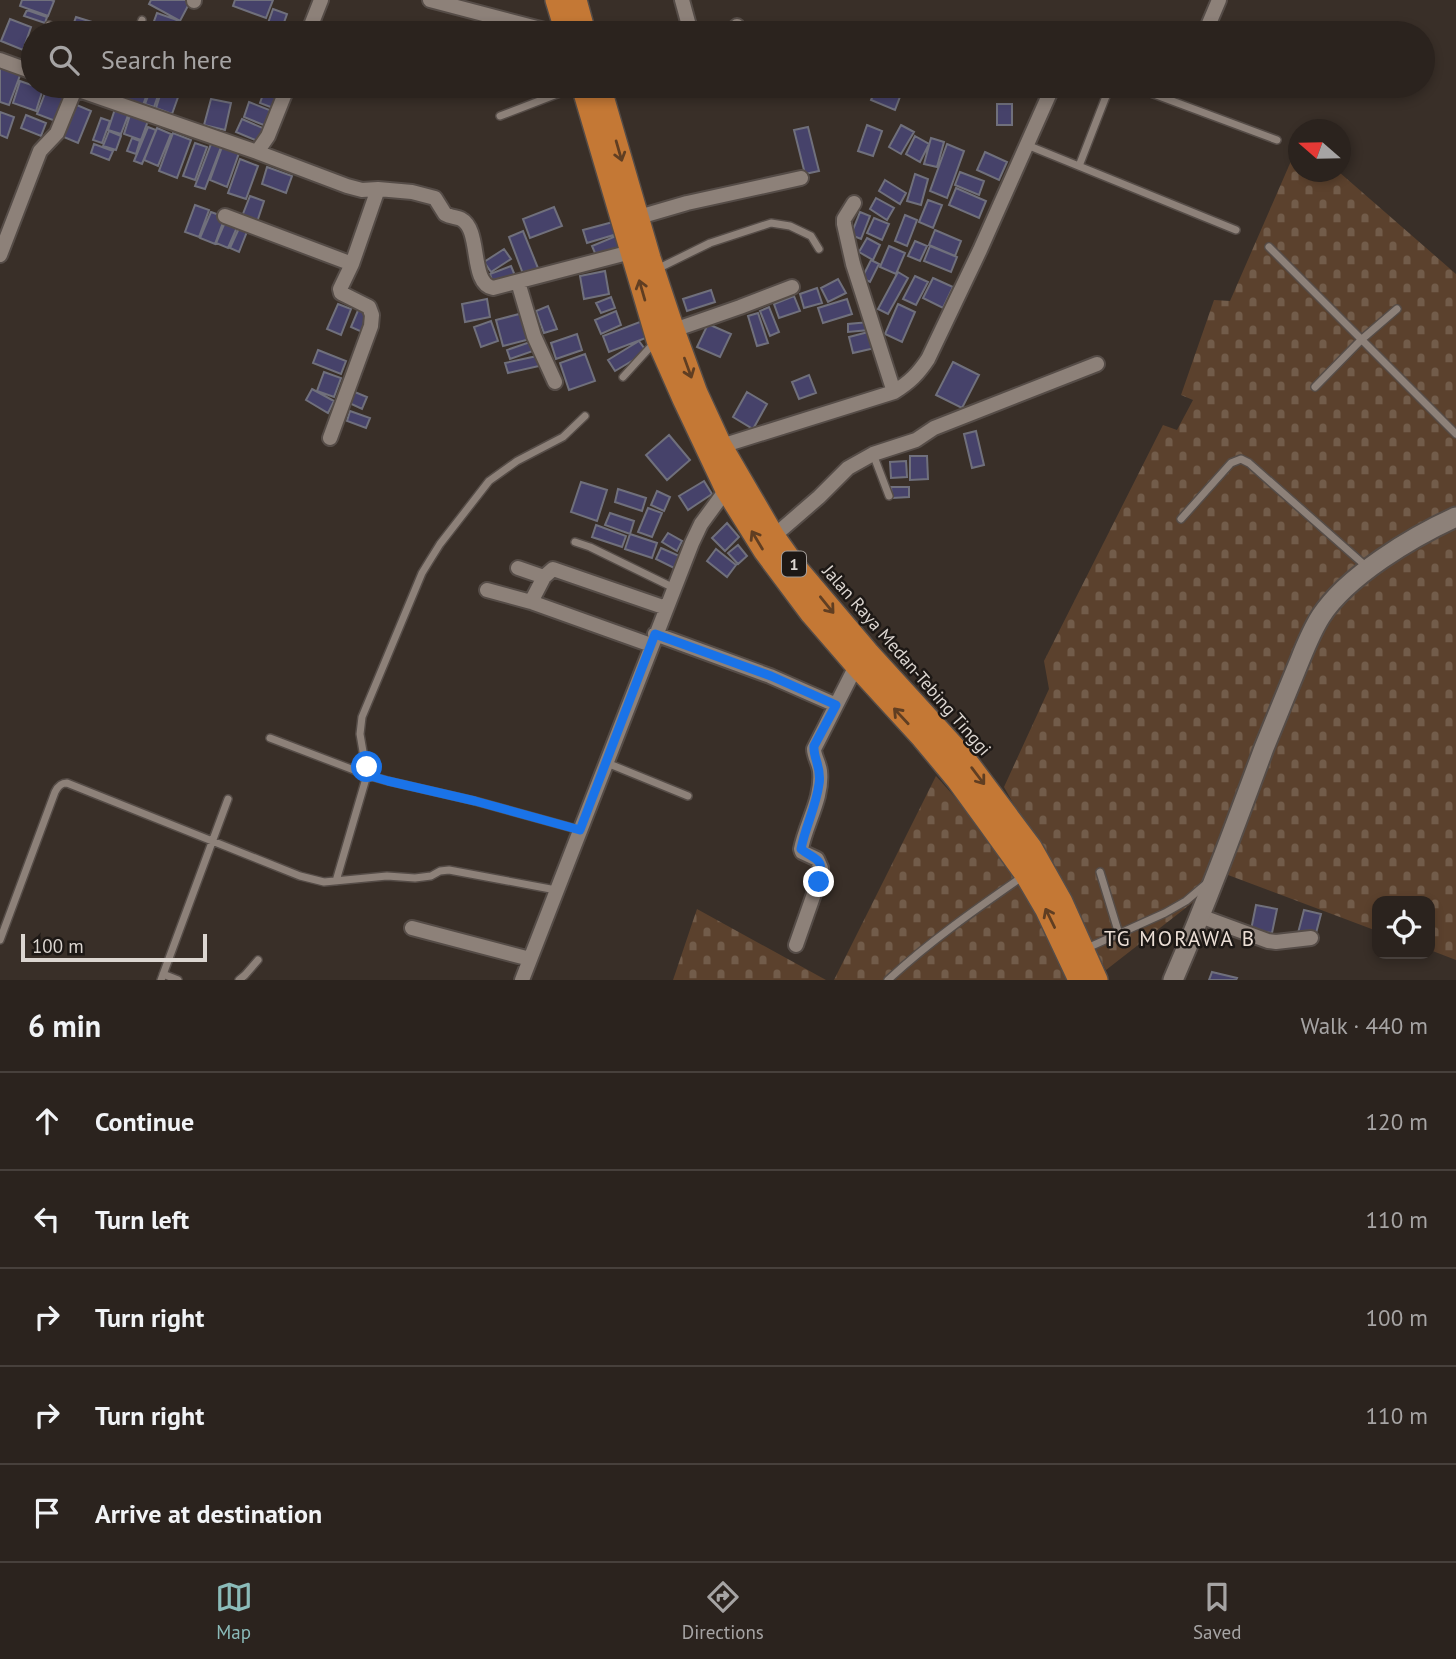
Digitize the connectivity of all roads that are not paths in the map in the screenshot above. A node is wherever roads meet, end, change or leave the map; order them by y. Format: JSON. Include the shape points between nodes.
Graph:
{"nodes":[{"id":1,"x":321,"y":0,"type":"edge"},
{"id":2,"x":430,"y":0,"type":"edge"},
{"id":3,"x":556,"y":0,"type":"edge"},
{"id":4,"x":576,"y":0,"type":"edge"},
{"id":5,"x":682,"y":0,"type":"edge"},
{"id":6,"x":1219,"y":0,"type":"edge"},
{"id":7,"x":313,"y":21,"type":"edge"},
{"id":8,"x":510,"y":21,"type":"edge"},
{"id":9,"x":562,"y":21,"type":"edge"},
{"id":10,"x":582,"y":21,"type":"edge"},
{"id":11,"x":688,"y":21,"type":"edge"},
{"id":12,"x":1210,"y":21,"type":"edge"},
{"id":13,"x":0,"y":60,"type":"edge"},
{"id":14,"x":21,"y":65,"type":"edge"},
{"id":15,"x":68,"y":98,"type":"edge"},
{"id":16,"x":104,"y":98,"type":"edge"},
{"id":17,"x":114,"y":98,"type":"edge"},
{"id":18,"x":283,"y":98,"type":"edge"},
{"id":19,"x":549,"y":98,"type":"edge"},
{"id":20,"x":585,"y":98,"type":"edge"},
{"id":21,"x":604,"y":98,"type":"edge"},
{"id":22,"x":1048,"y":98,"type":"edge"},
{"id":23,"x":1105,"y":98,"type":"edge"},
{"id":24,"x":1164,"y":98,"type":"edge"},
{"id":25,"x":113,"y":101,"type":"junction"},
{"id":26,"x":500,"y":116,"type":"dead end"},
{"id":27,"x":1277,"y":140,"type":"dead end"},
{"id":28,"x":1027,"y":145,"type":"junction"},
{"id":29,"x":257,"y":152,"type":"junction"},
{"id":30,"x":1079,"y":166,"type":"junction"},
{"id":31,"x":801,"y":178,"type":"dead end"},
{"id":32,"x":379,"y":189,"type":"junction"},
{"id":33,"x":854,"y":203,"type":"dead end"},
{"id":34,"x":225,"y":216,"type":"dead end"},
{"id":35,"x":639,"y":217,"type":"junction"},
{"id":36,"x":1236,"y":230,"type":"dead end"},
{"id":37,"x":1269,"y":247,"type":"dead end"},
{"id":38,"x":819,"y":249,"type":"dead end"},
{"id":39,"x":631,"y":252,"type":"junction"},
{"id":40,"x":0,"y":255,"type":"edge"},
{"id":41,"x":352,"y":264,"type":"junction"},
{"id":42,"x":654,"y":270,"type":"junction"},
{"id":43,"x":518,"y":282,"type":"junction"},
{"id":44,"x":792,"y":287,"type":"dead end"},
{"id":45,"x":1397,"y":309,"type":"dead end"},
{"id":46,"x":665,"y":335,"type":"junction"},
{"id":47,"x":1361,"y":340,"type":"junction"},
{"id":48,"x":1097,"y":364,"type":"dead end"},
{"id":49,"x":623,"y":377,"type":"dead end"},
{"id":50,"x":555,"y":382,"type":"dead end"},
{"id":51,"x":1315,"y":387,"type":"dead end"},
{"id":52,"x":894,"y":391,"type":"junction"},
{"id":53,"x":585,"y":416,"type":"dead end"},
{"id":54,"x":1456,"y":434,"type":"edge"},
{"id":55,"x":330,"y":438,"type":"dead end"},
{"id":56,"x":714,"y":448,"type":"junction"},
{"id":57,"x":873,"y":454,"type":"junction"},
{"id":58,"x":726,"y":490,"type":"junction"},
{"id":59,"x":889,"y":496,"type":"dead end"},
{"id":60,"x":1456,"y":517,"type":"edge"},
{"id":61,"x":1181,"y":519,"type":"dead end"},
{"id":62,"x":774,"y":536,"type":"junction"},
{"id":63,"x":575,"y":542,"type":"dead end"},
{"id":64,"x":519,"y":568,"type":"dead end"},
{"id":65,"x":1369,"y":569,"type":"junction"},
{"id":66,"x":544,"y":577,"type":"junction"},
{"id":67,"x":675,"y":588,"type":"junction"},
{"id":68,"x":487,"y":590,"type":"dead end"},
{"id":69,"x":531,"y":602,"type":"junction"},
{"id":70,"x":666,"y":608,"type":"junction"},
{"id":71,"x":653,"y":640,"type":"junction"},
{"id":72,"x":856,"y":666,"type":"junction"},
{"id":73,"x":836,"y":705,"type":"junction"},
{"id":74,"x":271,"y":738,"type":"dead end"},
{"id":75,"x":607,"y":763,"type":"junction"},
{"id":76,"x":367,"y":775,"type":"junction"},
{"id":77,"x":688,"y":796,"type":"dead end"},
{"id":78,"x":228,"y":799,"type":"dead end"},
{"id":79,"x":580,"y":830,"type":"junction"},
{"id":80,"x":213,"y":841,"type":"junction"},
{"id":81,"x":1100,"y":872,"type":"dead end"},
{"id":82,"x":1025,"y":874,"type":"junction"},
{"id":83,"x":1216,"y":876,"type":"junction"},
{"id":84,"x":336,"y":881,"type":"junction"},
{"id":85,"x":556,"y":890,"type":"junction"},
{"id":86,"x":1200,"y":916,"type":"junction"},
{"id":87,"x":412,"y":928,"type":"dead end"},
{"id":88,"x":1119,"y":934,"type":"junction"},
{"id":89,"x":1311,"y":938,"type":"dead end"},
{"id":90,"x":0,"y":940,"type":"edge"},
{"id":91,"x":796,"y":945,"type":"dead end"},
{"id":92,"x":1084,"y":950,"type":"junction"},
{"id":93,"x":530,"y":959,"type":"junction"},
{"id":94,"x":258,"y":960,"type":"dead end"},
{"id":95,"x":162,"y":977,"type":"edge"},
{"id":96,"x":178,"y":980,"type":"edge"},
{"id":97,"x":239,"y":980,"type":"edge"},
{"id":98,"x":522,"y":980,"type":"edge"},
{"id":99,"x":888,"y":980,"type":"edge"},
{"id":100,"x":1079,"y":980,"type":"edge"},
{"id":101,"x":1097,"y":980,"type":"edge"},
{"id":102,"x":1173,"y":980,"type":"edge"}],
"edges":[{"from":1,"to":7,"type":"street"},
{"from":2,"to":8,"type":"street"},
{"from":3,"to":9,"type":"highway"},
{"from":4,"to":10,"type":"highway"},
{"from":5,"to":11,"type":"street"},
{"from":6,"to":12,"type":"street"},
{"from":13,"to":14,"type":"street"},
{"from":15,"to":40,"type":"street","via":[[57,134],[40,151]]},
{"from":16,"to":25,"type":"street"},
{"from":17,"to":25,"type":"lane"},
{"from":18,"to":29,"type":"street"},
{"from":19,"to":26,"type":"lane"},
{"from":20,"to":39,"type":"highway","name":"Jalan Raya Medan-Tebing Tinggi","number":"1"},
{"from":21,"to":35,"type":"highway","name":"Jalan Raya Medan-Tebing Tinggi","number":"1","one_way":true},
{"from":22,"to":28,"type":"street"},
{"from":23,"to":30,"type":"lane"},
{"from":24,"to":27,"type":"lane"},
{"from":25,"to":29,"type":"street"},
{"from":28,"to":30,"type":"lane"},
{"from":28,"to":52,"type":"street","via":[[928,359],[909,382]]},
{"from":29,"to":32,"type":"street","via":[[347,186]]},
{"from":30,"to":36,"type":"lane"},
{"from":31,"to":35,"type":"street"},
{"from":32,"to":41,"type":"street"},
{"from":32,"to":43,"type":"street","via":[[435,198],[445,215],[461,219],[469,228],[487,287]]},
{"from":33,"to":52,"type":"street","via":[[844,224]]},
{"from":34,"to":41,"type":"street"},
{"from":35,"to":42,"type":"highway","name":"Jalan Raya Medan-Tebing Tinggi","number":"1"},
{"from":37,"to":47,"type":"lane"},
{"from":38,"to":42,"type":"lane","via":[[811,236],[771,223],[710,243]]},
{"from":39,"to":43,"type":"street"},
{"from":46,"to":39,"type":"highway","name":"Jalan Raya Medan-Tebing Tinggi","number":"1","one_way":true},
{"from":41,"to":55,"type":"street","via":[[340,291],[369,307],[371,326]]},
{"from":42,"to":46,"type":"highway","name":"Jalan Raya Medan-Tebing Tinggi","number":"1"},
{"from":43,"to":50,"type":"street","via":[[534,336]]},
{"from":44,"to":46,"type":"street"},
{"from":45,"to":47,"type":"lane"},
{"from":46,"to":49,"type":"lane"},
{"from":46,"to":56,"type":"highway","name":"Jalan Raya Medan-Tebing Tinggi","number":"1","via":[[697,393]]},
{"from":47,"to":51,"type":"lane"},
{"from":47,"to":54,"type":"lane"},
{"from":48,"to":57,"type":"street"},
{"from":52,"to":56,"type":"street"},
{"from":53,"to":76,"type":"lane","via":[[562,437],[489,481],[422,573],[362,717]]},
{"from":56,"to":58,"type":"highway","name":"Jalan Raya Medan-Tebing Tinggi","number":"1"},
{"from":56,"to":62,"type":"highway","name":"Jalan Raya Medan-Tebing Tinggi","number":"1"},
{"from":57,"to":59,"type":"lane"},
{"from":57,"to":62,"type":"street","via":[[841,473]]},
{"from":58,"to":67,"type":"street","via":[[701,524]]},
{"from":72,"to":58,"type":"highway","name":"Jalan Raya Medan-Tebing Tinggi","number":"1","one_way":true,"via":[[764,551]]},
{"from":60,"to":65,"type":"street"},
{"from":61,"to":65,"type":"lane","via":[[1231,463],[1241,459]]},
{"from":62,"to":92,"type":"highway","name":"Jalan Raya Medan-Tebing Tinggi","number":"1","one_way":true,"via":[[837,617],[963,756],[1024,837]]},
{"from":63,"to":67,"type":"lane"},
{"from":64,"to":66,"type":"street"},
{"from":65,"to":83,"type":"street","via":[[1334,600],[1310,635]]},
{"from":66,"to":69,"type":"street"},
{"from":66,"to":70,"type":"street","via":[[553,569]]},
{"from":67,"to":70,"type":"street"},
{"from":68,"to":69,"type":"street"},
{"from":69,"to":71,"type":"street"},
{"from":70,"to":71,"type":"street"},
{"from":71,"to":73,"type":"street","via":[[771,676]]},
{"from":71,"to":75,"type":"street"},
{"from":72,"to":73,"type":"street"},
{"from":82,"to":72,"type":"highway","name":"Jalan Raya Medan-Tebing Tinggi","number":"1","one_way":true,"via":[[957,780]]},
{"from":73,"to":91,"type":"street","via":[[814,749],[820,783],[801,849],[817,859],[821,874]]},
{"from":74,"to":76,"type":"lane"},
{"from":75,"to":77,"type":"lane"},
{"from":75,"to":79,"type":"street"},
{"from":76,"to":79,"type":"lane"},
{"from":76,"to":84,"type":"lane"},
{"from":78,"to":80,"type":"lane"},
{"from":79,"to":85,"type":"street"},
{"from":80,"to":84,"type":"lane","via":[[300,876]]},
{"from":80,"to":90,"type":"lane","via":[[63,783],[55,792]]},
{"from":80,"to":95,"type":"lane"},
{"from":81,"to":88,"type":"lane"},
{"from":82,"to":99,"type":"lane"},
{"from":100,"to":82,"type":"highway","name":"Jalan Raya Medan-Tebing Tinggi","number":"1","one_way":true},
{"from":83,"to":86,"type":"street"},
{"from":83,"to":88,"type":"lane","via":[[1186,901]]},
{"from":84,"to":85,"type":"lane","via":[[415,878],[449,870]]},
{"from":85,"to":93,"type":"street"},
{"from":86,"to":89,"type":"street","via":[[1268,941]]},
{"from":86,"to":102,"type":"street"},
{"from":87,"to":93,"type":"street"},
{"from":88,"to":92,"type":"lane"},
{"from":92,"to":101,"type":"highway","name":"Jalan Raya Medan-Tebing Tinggi","number":"1"},
{"from":93,"to":98,"type":"street"},
{"from":94,"to":97,"type":"lane"},
{"from":95,"to":96,"type":"lane"}]}
